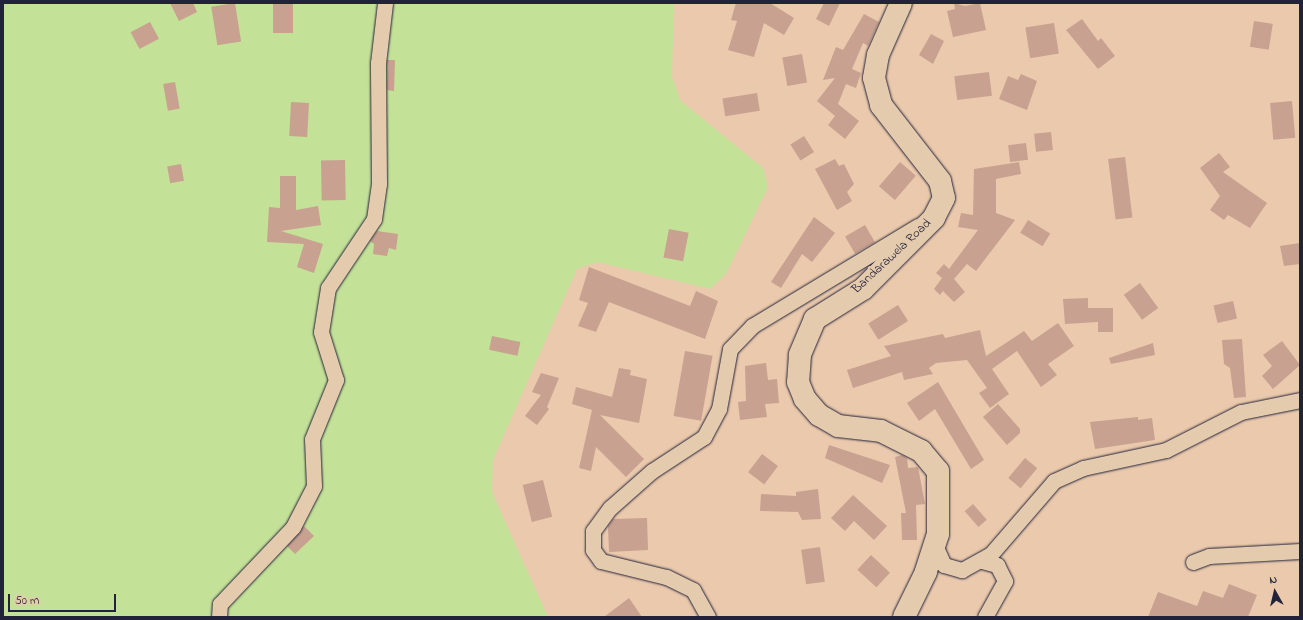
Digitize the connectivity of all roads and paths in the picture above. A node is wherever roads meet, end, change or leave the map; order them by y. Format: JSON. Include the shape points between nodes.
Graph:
{"nodes":[{"id":1,"x":385,"y":3,"type":"edge"},
{"id":2,"x":900,"y":3,"type":"edge"},
{"id":3,"x":933,"y":217,"type":"junction"},
{"id":4,"x":1300,"y":400,"type":"edge"},
{"id":5,"x":935,"y":545,"type":"junction"},
{"id":6,"x":1300,"y":551,"type":"edge"},
{"id":7,"x":982,"y":560,"type":"junction"},
{"id":8,"x":1193,"y":562,"type":"dead end"},
{"id":9,"x":219,"y":617,"type":"edge"},
{"id":10,"x":708,"y":617,"type":"edge"},
{"id":11,"x":904,"y":617,"type":"edge"},
{"id":12,"x":985,"y":617,"type":"edge"}],
"edges":[{"from":1,"to":9,"type":"lane","via":[[378,63],[379,184],[374,219],[328,288],[321,332],[336,380],[312,439],[314,486],[293,527],[220,604]]},
{"from":2,"to":3,"type":"highway","name":"Bandarawela Road","via":[[878,55],[874,78],[880,105],[940,181],[944,198]]},
{"from":3,"to":5,"type":"highway","name":"Bandarawela Road","via":[[862,289],[815,319],[800,355],[798,382],[805,399],[819,415],[838,426],[881,431],[921,451],[938,471],[941,504]]},
{"from":3,"to":10,"type":"lane","via":[[752,326],[730,349],[719,409],[704,437],[652,470],[610,508],[593,531],[593,550],[601,561],[666,577],[693,590]]},
{"from":4,"to":7,"type":"lane","via":[[1241,412],[1166,450],[1083,468],[1054,481],[1030,504],[1010,534]]},
{"from":5,"to":7,"type":"lane","via":[[938,557],[951,569],[962,570]]},
{"from":5,"to":11,"type":"highway","name":"Bandarawela Road","via":[[917,595]]},
{"from":6,"to":8,"type":"lane","via":[[1208,556]]},
{"from":7,"to":12,"type":"lane","via":[[997,565],[1005,581]]}]}
